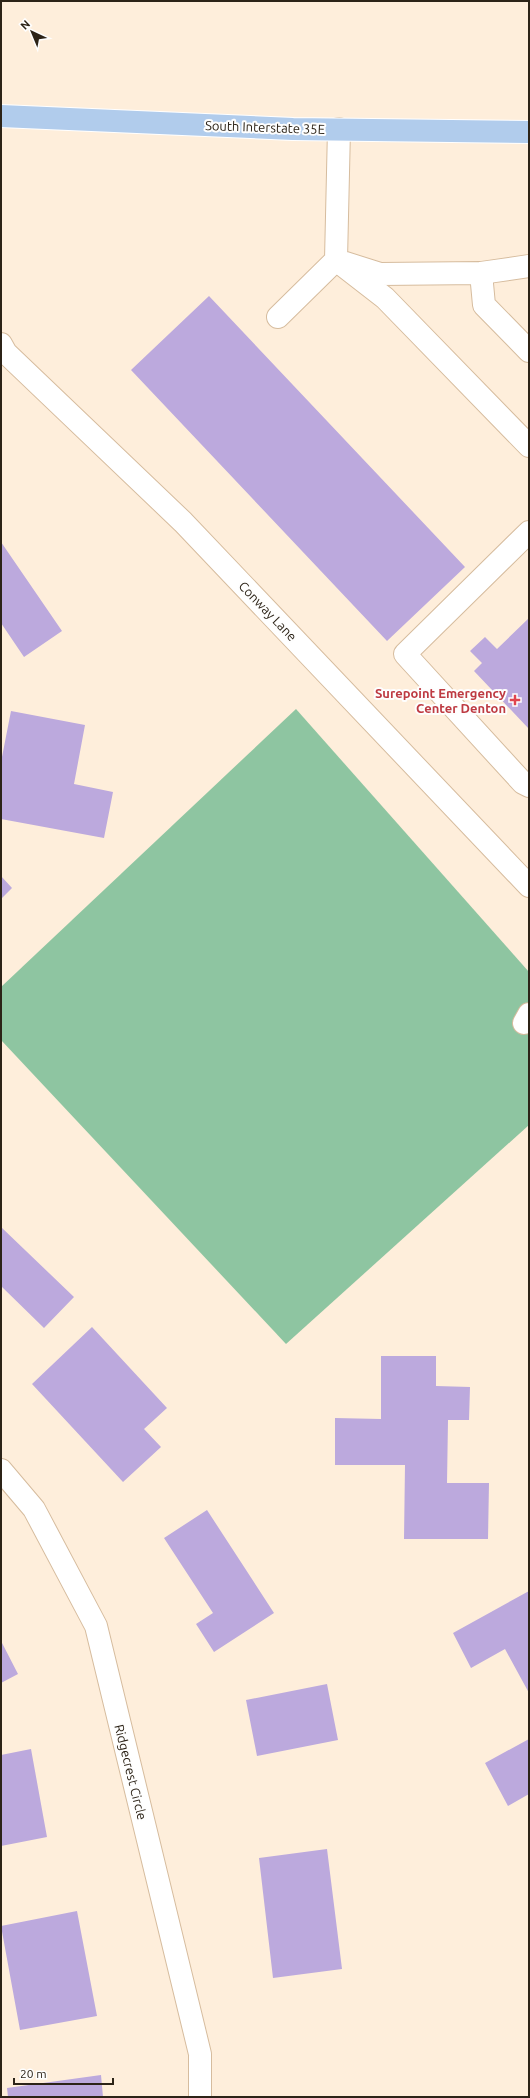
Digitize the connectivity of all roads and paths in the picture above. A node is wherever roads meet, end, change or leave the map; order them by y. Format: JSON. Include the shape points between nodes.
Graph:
{"nodes":[{"id":1,"x":1,"y":116,"type":"edge"},
{"id":2,"x":339,"y":129,"type":"junction"},
{"id":3,"x":529,"y":132,"type":"edge"},
{"id":4,"x":336,"y":260,"type":"junction"},
{"id":5,"x":529,"y":266,"type":"edge"},
{"id":6,"x":481,"y":273,"type":"junction"},
{"id":7,"x":278,"y":317,"type":"dead end"},
{"id":8,"x":1,"y":344,"type":"edge"},
{"id":9,"x":529,"y":352,"type":"edge"},
{"id":10,"x":529,"y":446,"type":"edge"},
{"id":11,"x":529,"y":532,"type":"edge"},
{"id":12,"x":529,"y":786,"type":"edge"},
{"id":13,"x":529,"y":886,"type":"edge"},
{"id":14,"x":1,"y":1470,"type":"edge"},
{"id":15,"x":200,"y":2097,"type":"edge"}],
"edges":[{"from":1,"to":2,"type":"main road","name":"South Interstate 35E","via":[[285,129]]},
{"from":2,"to":3,"type":"main road","name":"South Interstate 35E"},
{"from":2,"to":4,"type":"street"},
{"from":4,"to":6,"type":"street","via":[[380,274]]},
{"from":4,"to":7,"type":"street"},
{"from":4,"to":10,"type":"street","via":[[385,298]]},
{"from":5,"to":6,"type":"street"},
{"from":6,"to":9,"type":"street","via":[[484,305]]},
{"from":8,"to":13,"type":"street","name":"Conway Lane","via":[[6,353],[183,522]]},
{"from":11,"to":12,"type":"street","via":[[405,654],[523,783]]},
{"from":14,"to":15,"type":"street","name":"Ridgecrest Circle","via":[[34,1509],[96,1626],[200,2054]]}]}
